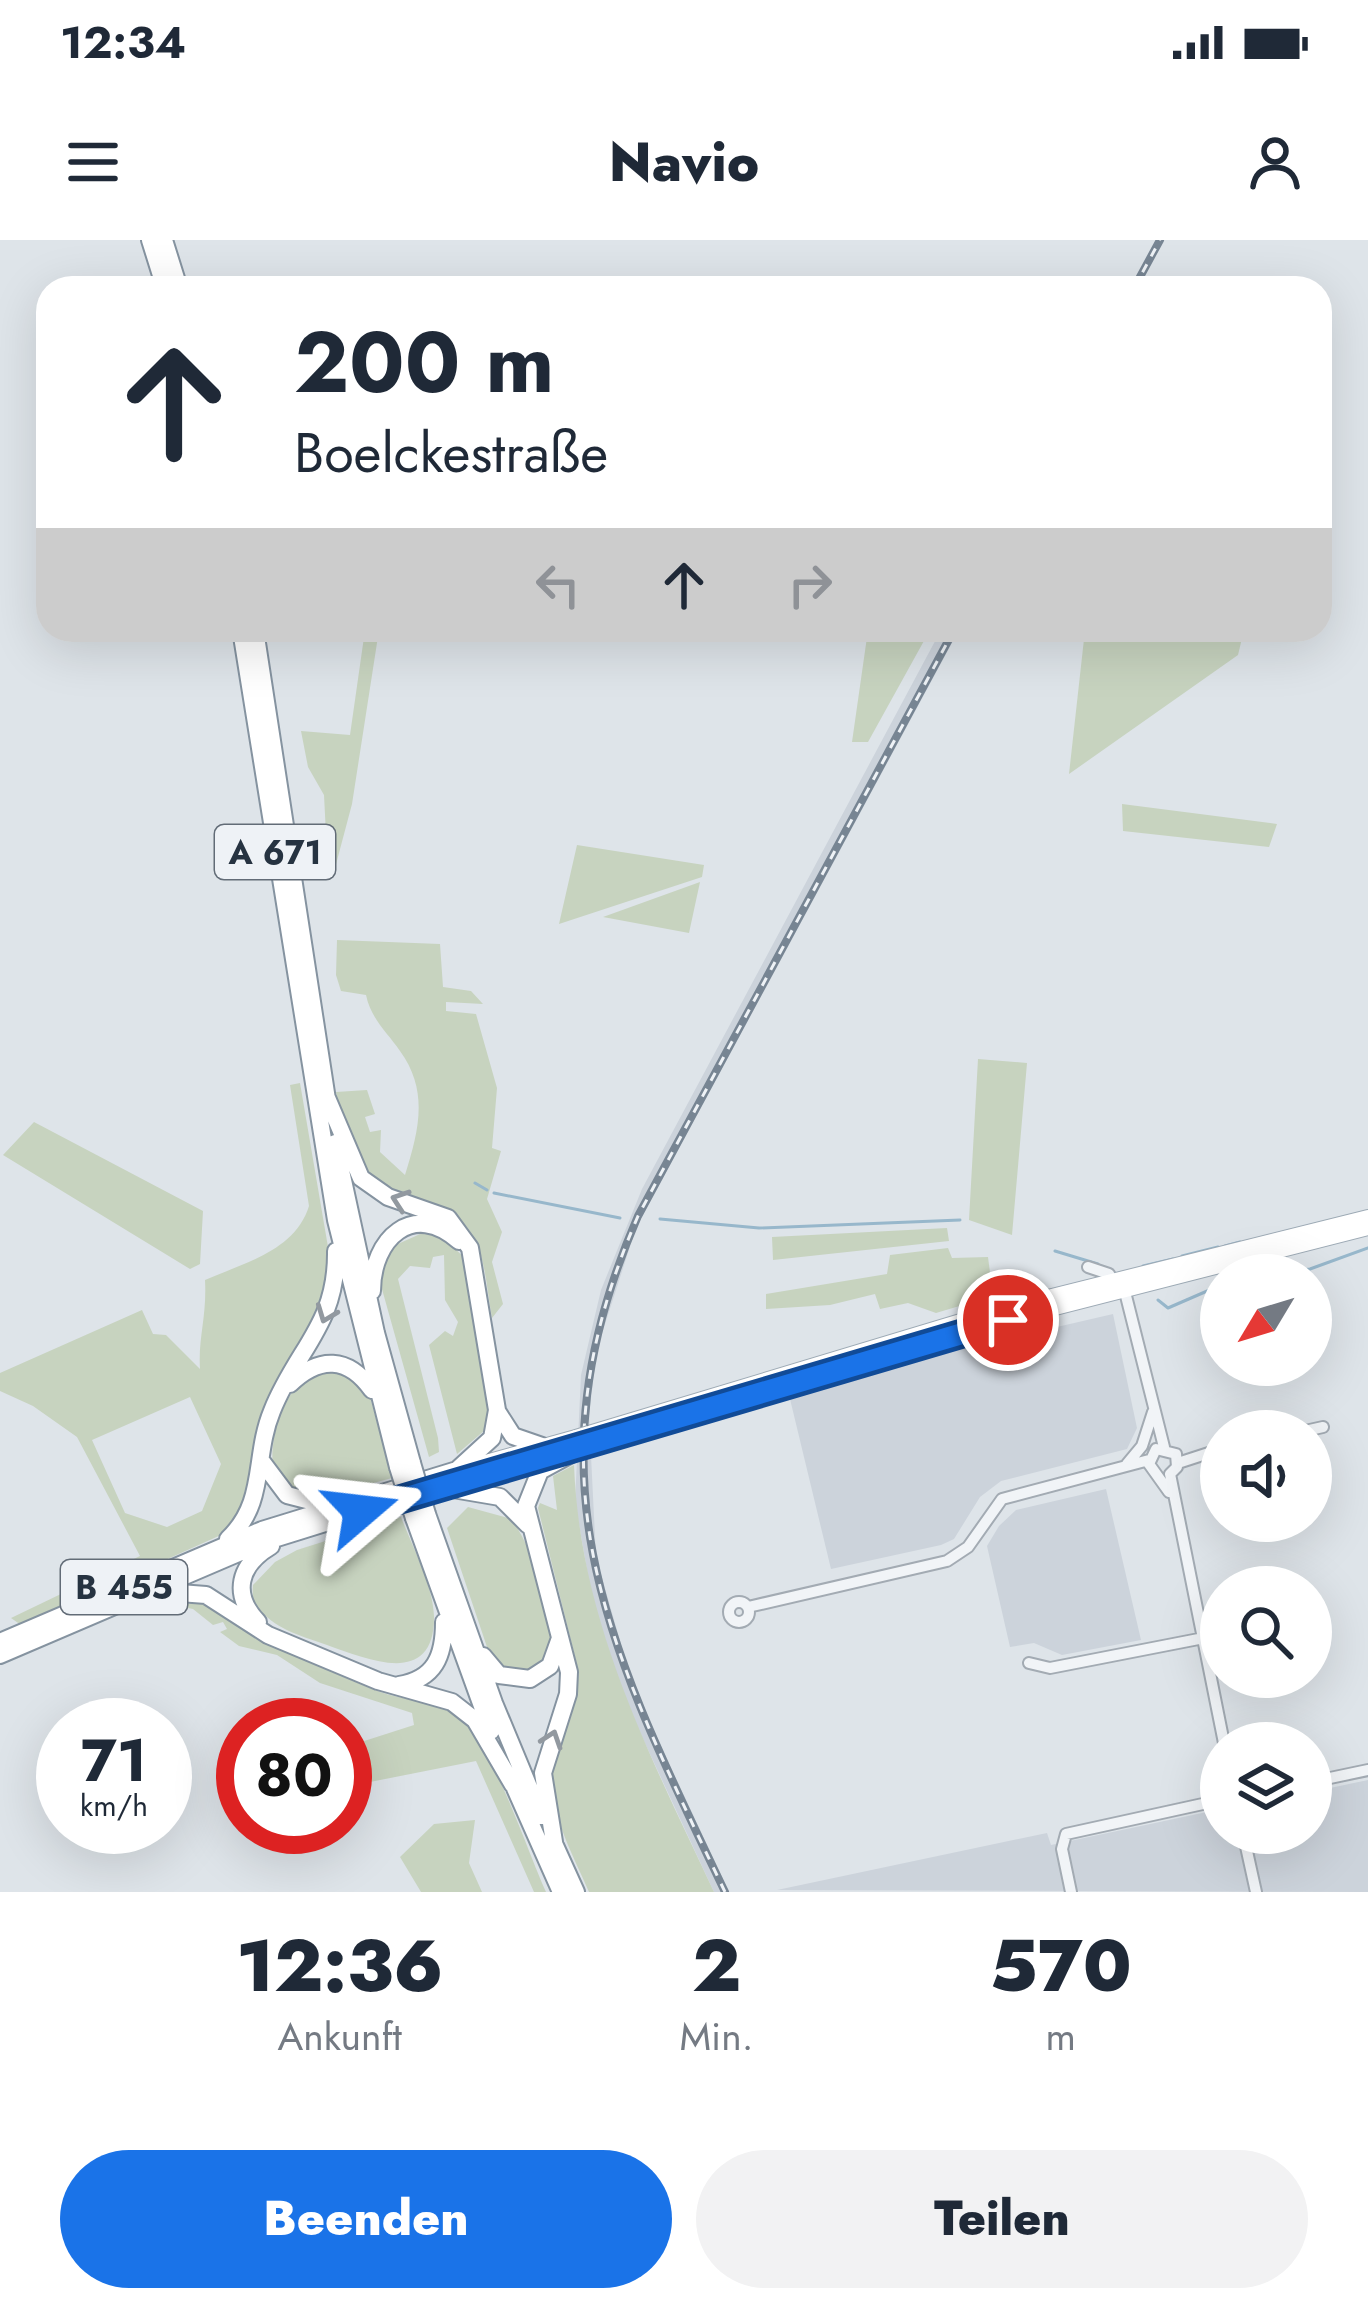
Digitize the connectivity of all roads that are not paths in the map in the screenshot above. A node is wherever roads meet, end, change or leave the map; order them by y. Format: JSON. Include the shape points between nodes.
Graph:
{"nodes":[{"id":1,"x":150,"y":240,"type":"edge"},
{"id":2,"x":164,"y":240,"type":"edge"},
{"id":3,"x":161,"y":276,"type":"edge"},
{"id":4,"x":175,"y":276,"type":"edge"},
{"id":5,"x":244,"y":642,"type":"edge"},
{"id":6,"x":257,"y":642,"type":"edge"},
{"id":7,"x":327,"y":1098,"type":"junction"},
{"id":8,"x":1368,"y":1217,"type":"edge"},
{"id":9,"x":336,"y":1220,"type":"junction"},
{"id":10,"x":1368,"y":1228,"type":"edge"},
{"id":11,"x":1088,"y":1267,"type":"dead end"},
{"id":12,"x":476,"y":1274,"type":"junction"},
{"id":13,"x":1122,"y":1288,"type":"junction"},
{"id":14,"x":376,"y":1334,"type":"junction"},
{"id":15,"x":279,"y":1396,"type":"junction"},
{"id":16,"x":379,"y":1401,"type":"junction"},
{"id":17,"x":497,"y":1410,"type":"junction"},
{"id":18,"x":1154,"y":1412,"type":"junction"},
{"id":19,"x":582,"y":1442,"type":"junction"},
{"id":20,"x":542,"y":1446,"type":"junction"},
{"id":21,"x":1161,"y":1448,"type":"junction"},
{"id":22,"x":262,"y":1452,"type":"junction"},
{"id":23,"x":1200,"y":1454,"type":"edge"},
{"id":24,"x":1149,"y":1464,"type":"junction"},
{"id":25,"x":405,"y":1465,"type":"junction"},
{"id":26,"x":1172,"y":1467,"type":"junction"},
{"id":27,"x":457,"y":1470,"type":"junction"},
{"id":28,"x":1120,"y":1470,"type":"junction"},
{"id":29,"x":441,"y":1487,"type":"junction"},
{"id":30,"x":333,"y":1506,"type":"junction"},
{"id":31,"x":529,"y":1525,"type":"junction"},
{"id":32,"x":298,"y":1531,"type":"junction"},
{"id":33,"x":220,"y":1546,"type":"junction"},
{"id":34,"x":146,"y":1591,"type":"junction"},
{"id":35,"x":1200,"y":1606,"type":"edge"},
{"id":36,"x":748,"y":1607,"type":"dead end"},
{"id":37,"x":453,"y":1612,"type":"junction"},
{"id":38,"x":559,"y":1631,"type":"junction"},
{"id":39,"x":1200,"y":1639,"type":"edge"},
{"id":40,"x":283,"y":1641,"type":"junction"},
{"id":41,"x":0,"y":1642,"type":"edge"},
{"id":42,"x":0,"y":1655,"type":"edge"},
{"id":43,"x":1030,"y":1663,"type":"dead end"},
{"id":44,"x":390,"y":1685,"type":"junction"},
{"id":45,"x":1368,"y":1770,"type":"edge"},
{"id":46,"x":1332,"y":1778,"type":"edge"},
{"id":47,"x":513,"y":1786,"type":"junction"},
{"id":48,"x":1200,"y":1805,"type":"edge"},
{"id":49,"x":555,"y":1848,"type":"junction"},
{"id":50,"x":1248,"y":1854,"type":"edge"},
{"id":51,"x":561,"y":1892,"type":"edge"},
{"id":52,"x":576,"y":1892,"type":"edge"},
{"id":53,"x":1071,"y":1892,"type":"edge"},
{"id":54,"x":1256,"y":1892,"type":"edge"}],
"edges":[{"from":1,"to":3,"type":"highway"},
{"from":2,"to":4,"type":"highway"},
{"from":5,"to":9,"type":"highway","number":"A 671"},
{"from":6,"to":7,"type":"highway","number":"A 671"},
{"from":12,"to":7,"type":"highway","one_way":true,"via":[[466,1239],[448,1218],[361,1178]]},
{"from":7,"to":14,"type":"highway","number":"A 671"},
{"from":8,"to":13,"type":"main road","number":"B 455"},
{"from":9,"to":15,"type":"highway","one_way":true,"via":[[331,1308]]},
{"from":9,"to":16,"type":"highway","number":"A 671"},
{"from":10,"to":13,"type":"main road","number":"B 455"},
{"from":11,"to":13,"type":"street"},
{"from":12,"to":14,"type":"highway","via":[[444,1231],[417,1225],[394,1233],[374,1263]]},
{"from":12,"to":17,"type":"highway"},
{"from":13,"to":18,"type":"street"},
{"from":13,"to":19,"type":"main road","number":"B 455","via":[[880,1343]]},
{"from":14,"to":25,"type":"highway","number":"A 671"},
{"from":15,"to":16,"type":"highway","via":[[315,1365],[336,1362],[355,1370]]},
{"from":15,"to":22,"type":"highway"},
{"from":16,"to":25,"type":"highway","number":"A 671"},
{"from":17,"to":20,"type":"highway","via":[[513,1436]]},
{"from":17,"to":27,"type":"highway","via":[[492,1438]]},
{"from":18,"to":21,"type":"street"},
{"from":18,"to":28,"type":"street","via":[[1142,1446]]},
{"from":19,"to":20,"type":"main road","number":"B 455"},
{"from":19,"to":29,"type":"main road","number":"B 455"},
{"from":19,"to":31,"type":"highway","via":[[532,1482]]},
{"from":20,"to":27,"type":"main road","number":"B 455"},
{"from":21,"to":24,"type":"street"},
{"from":21,"to":26,"type":"street"},
{"from":22,"to":30,"type":"highway","via":[[279,1490]]},
{"from":22,"to":33,"type":"highway","via":[[253,1509]]},
{"from":23,"to":26,"type":"street"},
{"from":24,"to":26,"type":"street"},
{"from":24,"to":28,"type":"street"},
{"from":25,"to":37,"type":"highway","number":"A 671","bridge":true},
{"from":26,"to":35,"type":"street"},
{"from":27,"to":30,"type":"highway","number":"B 455"},
{"from":28,"to":36,"type":"street","via":[[1002,1498],[968,1547],[947,1562]]},
{"from":29,"to":31,"type":"highway","via":[[500,1497]]},
{"from":29,"to":32,"type":"highway","number":"B 455"},
{"from":30,"to":33,"type":"highway","number":"B 455"},
{"from":31,"to":38,"type":"highway"},
{"from":32,"to":34,"type":"highway","number":"B 455"},
{"from":32,"to":40,"type":"highway","via":[[253,1559],[241,1581],[248,1611]]},
{"from":33,"to":41,"type":"highway","number":"B 455"},
{"from":34,"to":40,"type":"highway","via":[[206,1595]]},
{"from":34,"to":42,"type":"highway","number":"B 455"},
{"from":37,"to":38,"type":"highway","via":[[487,1663],[515,1680],[550,1666]]},
{"from":37,"to":44,"type":"highway","via":[[435,1666],[415,1681]]},
{"from":37,"to":47,"type":"highway","number":"A 671"},
{"from":37,"to":49,"type":"highway","number":"A 671"},
{"from":49,"to":38,"type":"highway","one_way":true,"via":[[543,1784],[569,1684]]},
{"from":39,"to":43,"type":"street","via":[[1050,1668]]},
{"from":40,"to":44,"type":"highway"},
{"from":44,"to":47,"type":"highway","via":[[464,1709]]},
{"from":45,"to":46,"type":"street"},
{"from":47,"to":51,"type":"highway","number":"A 671"},
{"from":48,"to":53,"type":"street","via":[[1066,1834]]},
{"from":49,"to":52,"type":"highway","number":"A 671"},
{"from":50,"to":54,"type":"street"}]}
